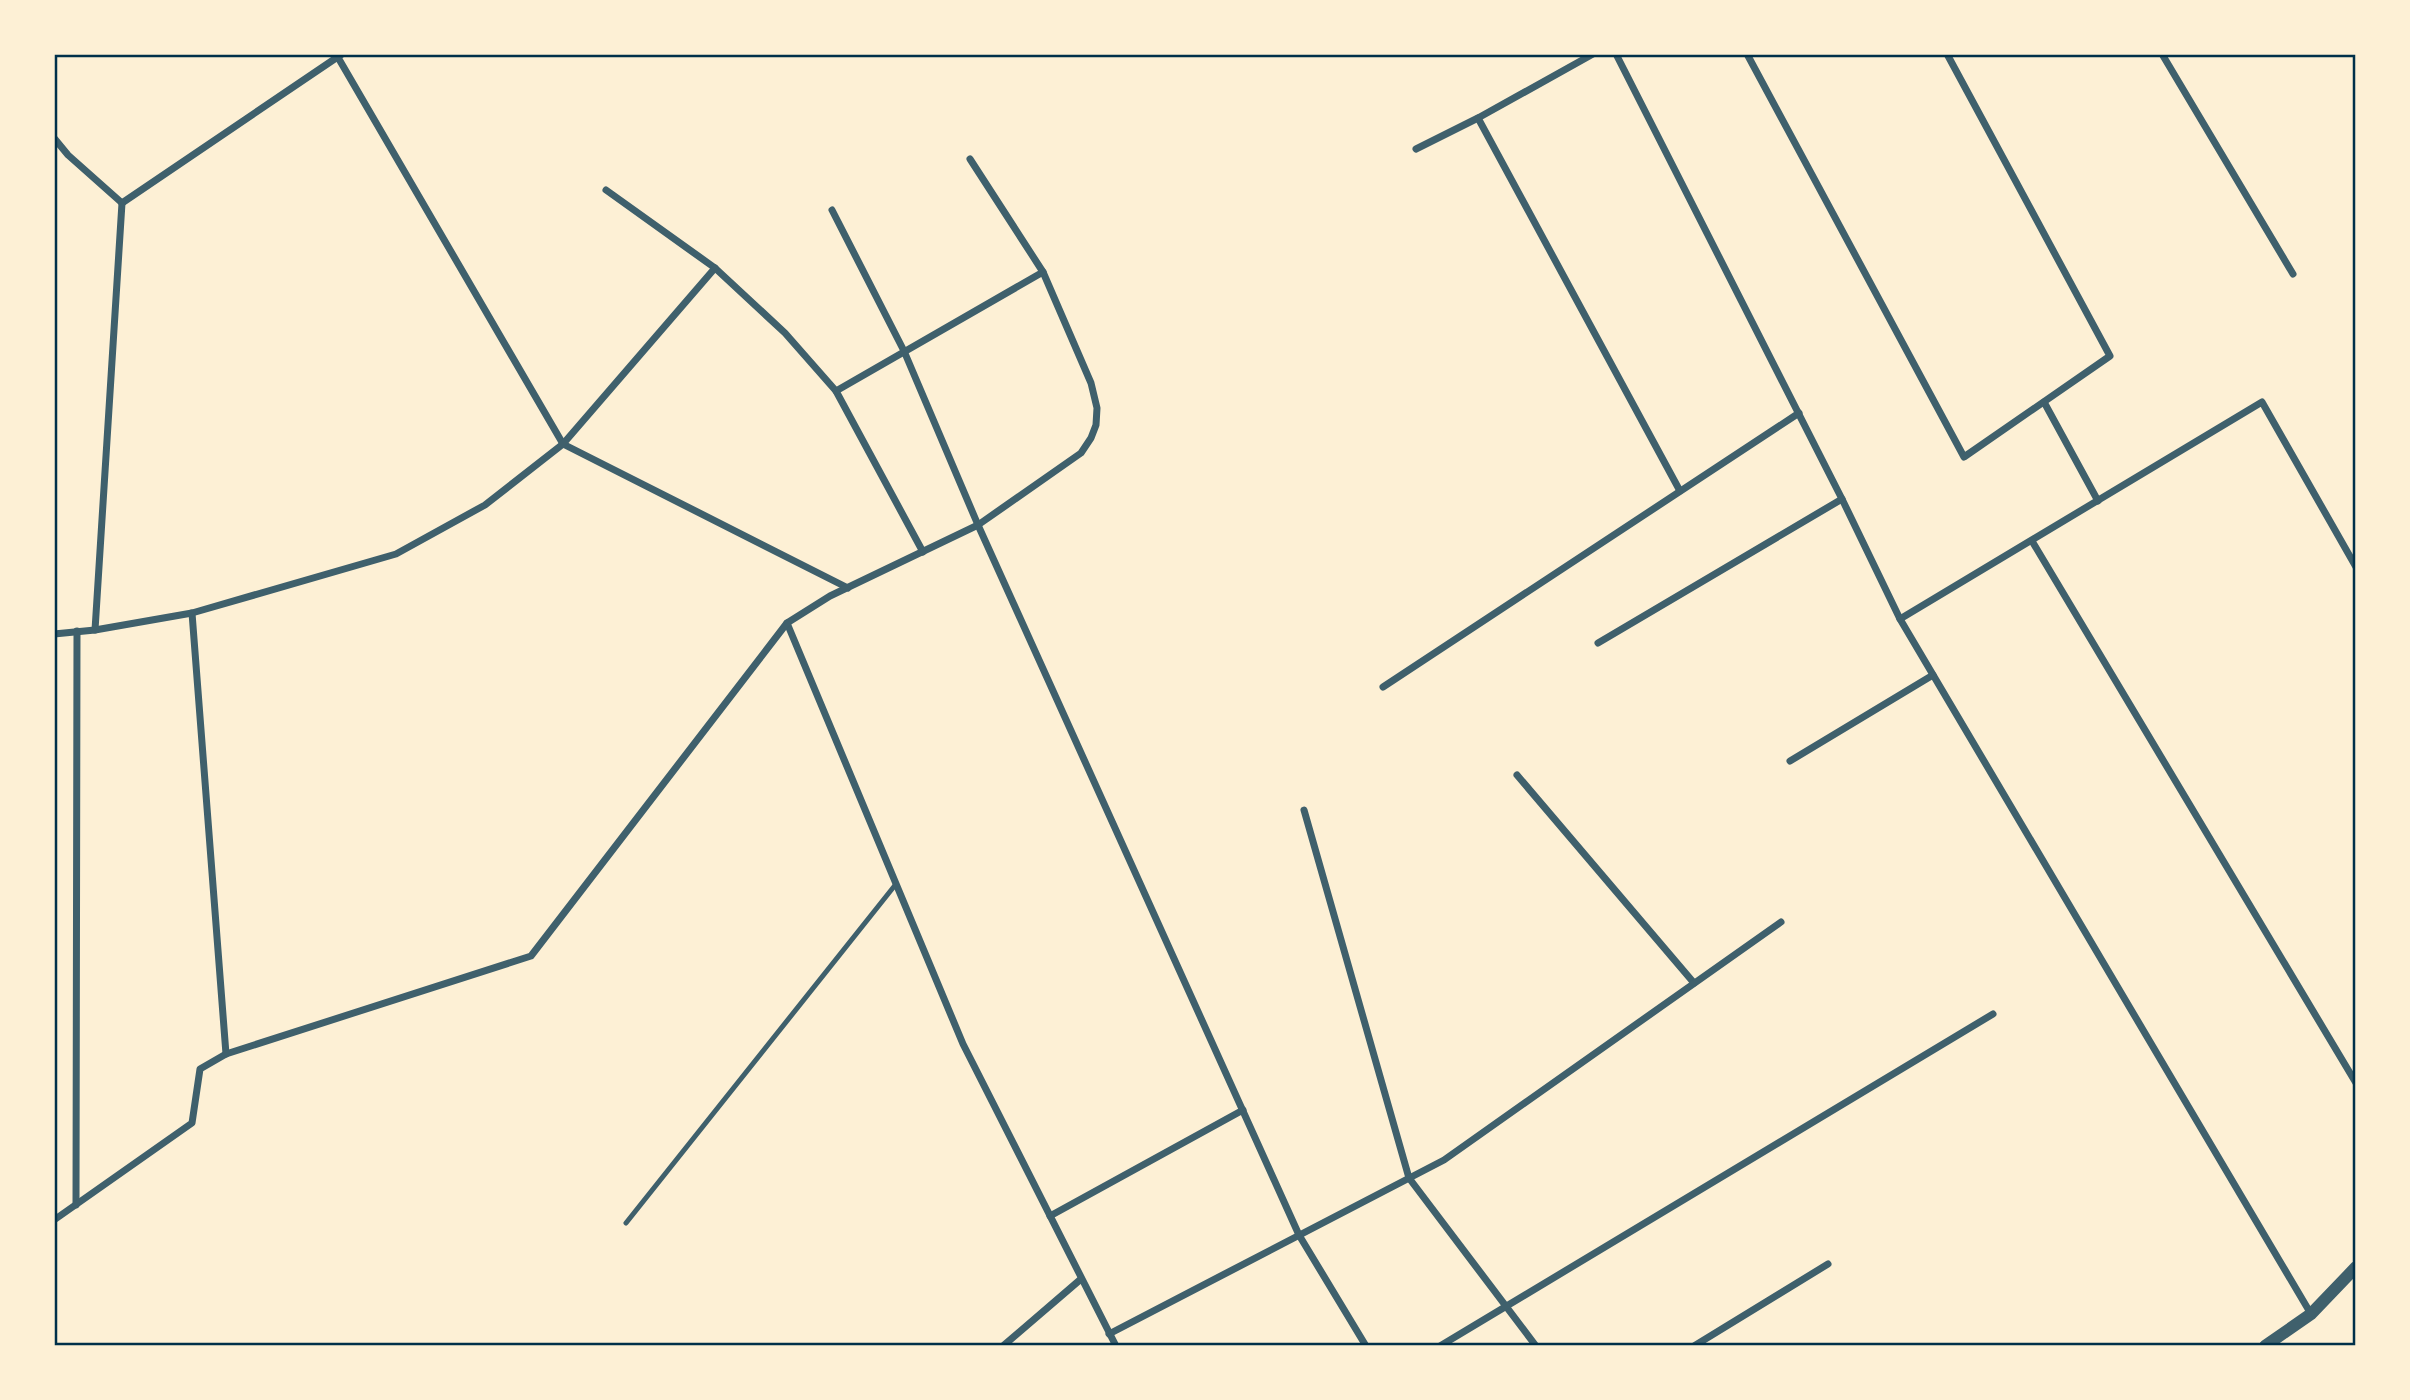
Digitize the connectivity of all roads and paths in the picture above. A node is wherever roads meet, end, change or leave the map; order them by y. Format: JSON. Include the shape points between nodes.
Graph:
{"nodes":[{"id":1,"x":1592,"y":54,"type":"edge"},
{"id":2,"x":1616,"y":54,"type":"edge"},
{"id":3,"x":1747,"y":54,"type":"edge"},
{"id":4,"x":1947,"y":54,"type":"edge"},
{"id":5,"x":2162,"y":54,"type":"edge"},
{"id":6,"x":339,"y":55,"type":"edge"},
{"id":7,"x":1478,"y":118,"type":"junction"},
{"id":8,"x":54,"y":138,"type":"edge"},
{"id":9,"x":1416,"y":149,"type":"dead end"},
{"id":10,"x":970,"y":159,"type":"dead end"},
{"id":11,"x":606,"y":190,"type":"dead end"},
{"id":12,"x":122,"y":204,"type":"junction"},
{"id":13,"x":832,"y":209,"type":"dead end"},
{"id":14,"x":715,"y":268,"type":"junction"},
{"id":15,"x":1043,"y":272,"type":"junction"},
{"id":16,"x":2293,"y":274,"type":"dead end"},
{"id":17,"x":904,"y":351,"type":"junction"},
{"id":18,"x":836,"y":391,"type":"junction"},
{"id":19,"x":2044,"y":402,"type":"junction"},
{"id":20,"x":1798,"y":413,"type":"junction"},
{"id":21,"x":563,"y":444,"type":"junction"},
{"id":22,"x":1680,"y":491,"type":"junction"},
{"id":23,"x":1842,"y":499,"type":"junction"},
{"id":24,"x":2098,"y":501,"type":"junction"},
{"id":25,"x":978,"y":525,"type":"junction"},
{"id":26,"x":2032,"y":541,"type":"junction"},
{"id":27,"x":923,"y":552,"type":"junction"},
{"id":28,"x":2356,"y":567,"type":"edge"},
{"id":29,"x":848,"y":588,"type":"junction"},
{"id":30,"x":192,"y":613,"type":"junction"},
{"id":31,"x":1900,"y":620,"type":"junction"},
{"id":32,"x":787,"y":623,"type":"junction"},
{"id":33,"x":95,"y":630,"type":"junction"},
{"id":34,"x":77,"y":631,"type":"junction"},
{"id":35,"x":54,"y":634,"type":"edge"},
{"id":36,"x":1598,"y":643,"type":"dead end"},
{"id":37,"x":1933,"y":675,"type":"junction"},
{"id":38,"x":1383,"y":687,"type":"dead end"},
{"id":39,"x":1790,"y":761,"type":"dead end"},
{"id":40,"x":1517,"y":775,"type":"dead end"},
{"id":41,"x":1304,"y":810,"type":"dead end"},
{"id":42,"x":896,"y":884,"type":"junction"},
{"id":43,"x":1780,"y":922,"type":"dead end"},
{"id":44,"x":1694,"y":983,"type":"junction"},
{"id":45,"x":1993,"y":1014,"type":"dead end"},
{"id":46,"x":226,"y":1055,"type":"junction"},
{"id":47,"x":2356,"y":1083,"type":"edge"},
{"id":48,"x":1243,"y":1110,"type":"junction"},
{"id":49,"x":1409,"y":1178,"type":"junction"},
{"id":50,"x":76,"y":1205,"type":"junction"},
{"id":51,"x":1050,"y":1216,"type":"junction"},
{"id":52,"x":54,"y":1220,"type":"edge"},
{"id":53,"x":626,"y":1223,"type":"dead end"},
{"id":54,"x":1299,"y":1235,"type":"junction"},
{"id":55,"x":1828,"y":1264,"type":"dead end"},
{"id":56,"x":2356,"y":1267,"type":"edge"},
{"id":57,"x":1082,"y":1279,"type":"junction"},
{"id":58,"x":1506,"y":1306,"type":"junction"},
{"id":59,"x":2312,"y":1314,"type":"junction"},
{"id":60,"x":1109,"y":1334,"type":"junction"},
{"id":61,"x":1003,"y":1346,"type":"edge"},
{"id":62,"x":1116,"y":1346,"type":"edge"},
{"id":63,"x":1366,"y":1346,"type":"edge"},
{"id":64,"x":1440,"y":1346,"type":"edge"},
{"id":65,"x":1536,"y":1346,"type":"edge"},
{"id":66,"x":1694,"y":1346,"type":"edge"},
{"id":67,"x":2265,"y":1346,"type":"edge"}],
"edges":[{"from":1,"to":7,"type":"street"},
{"from":2,"to":20,"type":"street"},
{"from":3,"to":19,"type":"street","via":[[1964,457]]},
{"from":4,"to":19,"type":"street","via":[[2110,356]]},
{"from":5,"to":16,"type":"street"},
{"from":6,"to":12,"type":"street"},
{"from":6,"to":21,"type":"street"},
{"from":7,"to":9,"type":"street"},
{"from":7,"to":22,"type":"street"},
{"from":8,"to":12,"type":"street"},
{"from":10,"to":15,"type":"street"},
{"from":11,"to":14,"type":"street"},
{"from":12,"to":33,"type":"street"},
{"from":13,"to":17,"type":"street"},
{"from":14,"to":18,"type":"street","via":[[785,333]]},
{"from":14,"to":21,"type":"street"},
{"from":15,"to":17,"type":"street"},
{"from":15,"to":25,"type":"street","via":[[1091,383],[1096,425],[1081,453]]},
{"from":17,"to":18,"type":"street"},
{"from":17,"to":25,"type":"street"},
{"from":18,"to":27,"type":"street"},
{"from":19,"to":24,"type":"street"},
{"from":20,"to":22,"type":"street"},
{"from":20,"to":23,"type":"street"},
{"from":21,"to":29,"type":"street"},
{"from":21,"to":30,"type":"street","via":[[485,505],[396,555]]},
{"from":22,"to":38,"type":"street"},
{"from":23,"to":31,"type":"street"},
{"from":23,"to":36,"type":"street"},
{"from":24,"to":26,"type":"street"},
{"from":24,"to":28,"type":"street","via":[[2262,402]]},
{"from":25,"to":27,"type":"street"},
{"from":25,"to":48,"type":"street"},
{"from":26,"to":31,"type":"street"},
{"from":26,"to":47,"type":"street"},
{"from":27,"to":29,"type":"street"},
{"from":29,"to":32,"type":"street"},
{"from":30,"to":33,"type":"street"},
{"from":30,"to":46,"type":"street"},
{"from":31,"to":37,"type":"street"},
{"from":32,"to":42,"type":"street"},
{"from":32,"to":46,"type":"street","via":[[531,956]]},
{"from":33,"to":34,"type":"street"},
{"from":34,"to":35,"type":"street"},
{"from":34,"to":50,"type":"street"},
{"from":37,"to":39,"type":"street"},
{"from":37,"to":59,"type":"street"},
{"from":40,"to":44,"type":"street"},
{"from":41,"to":49,"type":"street"},
{"from":42,"to":51,"type":"street","via":[[963,1044]]},
{"from":42,"to":53,"type":"lane"},
{"from":43,"to":44,"type":"street"},
{"from":44,"to":49,"type":"street","via":[[1444,1160]]},
{"from":45,"to":58,"type":"street"},
{"from":46,"to":50,"type":"street","via":[[200,1069],[192,1123]]},
{"from":48,"to":51,"type":"street"},
{"from":48,"to":54,"type":"street"},
{"from":49,"to":54,"type":"street"},
{"from":49,"to":58,"type":"street"},
{"from":50,"to":52,"type":"street"},
{"from":51,"to":57,"type":"street"},
{"from":54,"to":60,"type":"street"},
{"from":54,"to":63,"type":"street"},
{"from":55,"to":66,"type":"street"},
{"from":56,"to":59,"type":"street"},
{"from":57,"to":60,"type":"street"},
{"from":57,"to":61,"type":"street"},
{"from":58,"to":64,"type":"street"},
{"from":58,"to":65,"type":"street"},
{"from":59,"to":67,"type":"street"},
{"from":60,"to":62,"type":"street"}]}
